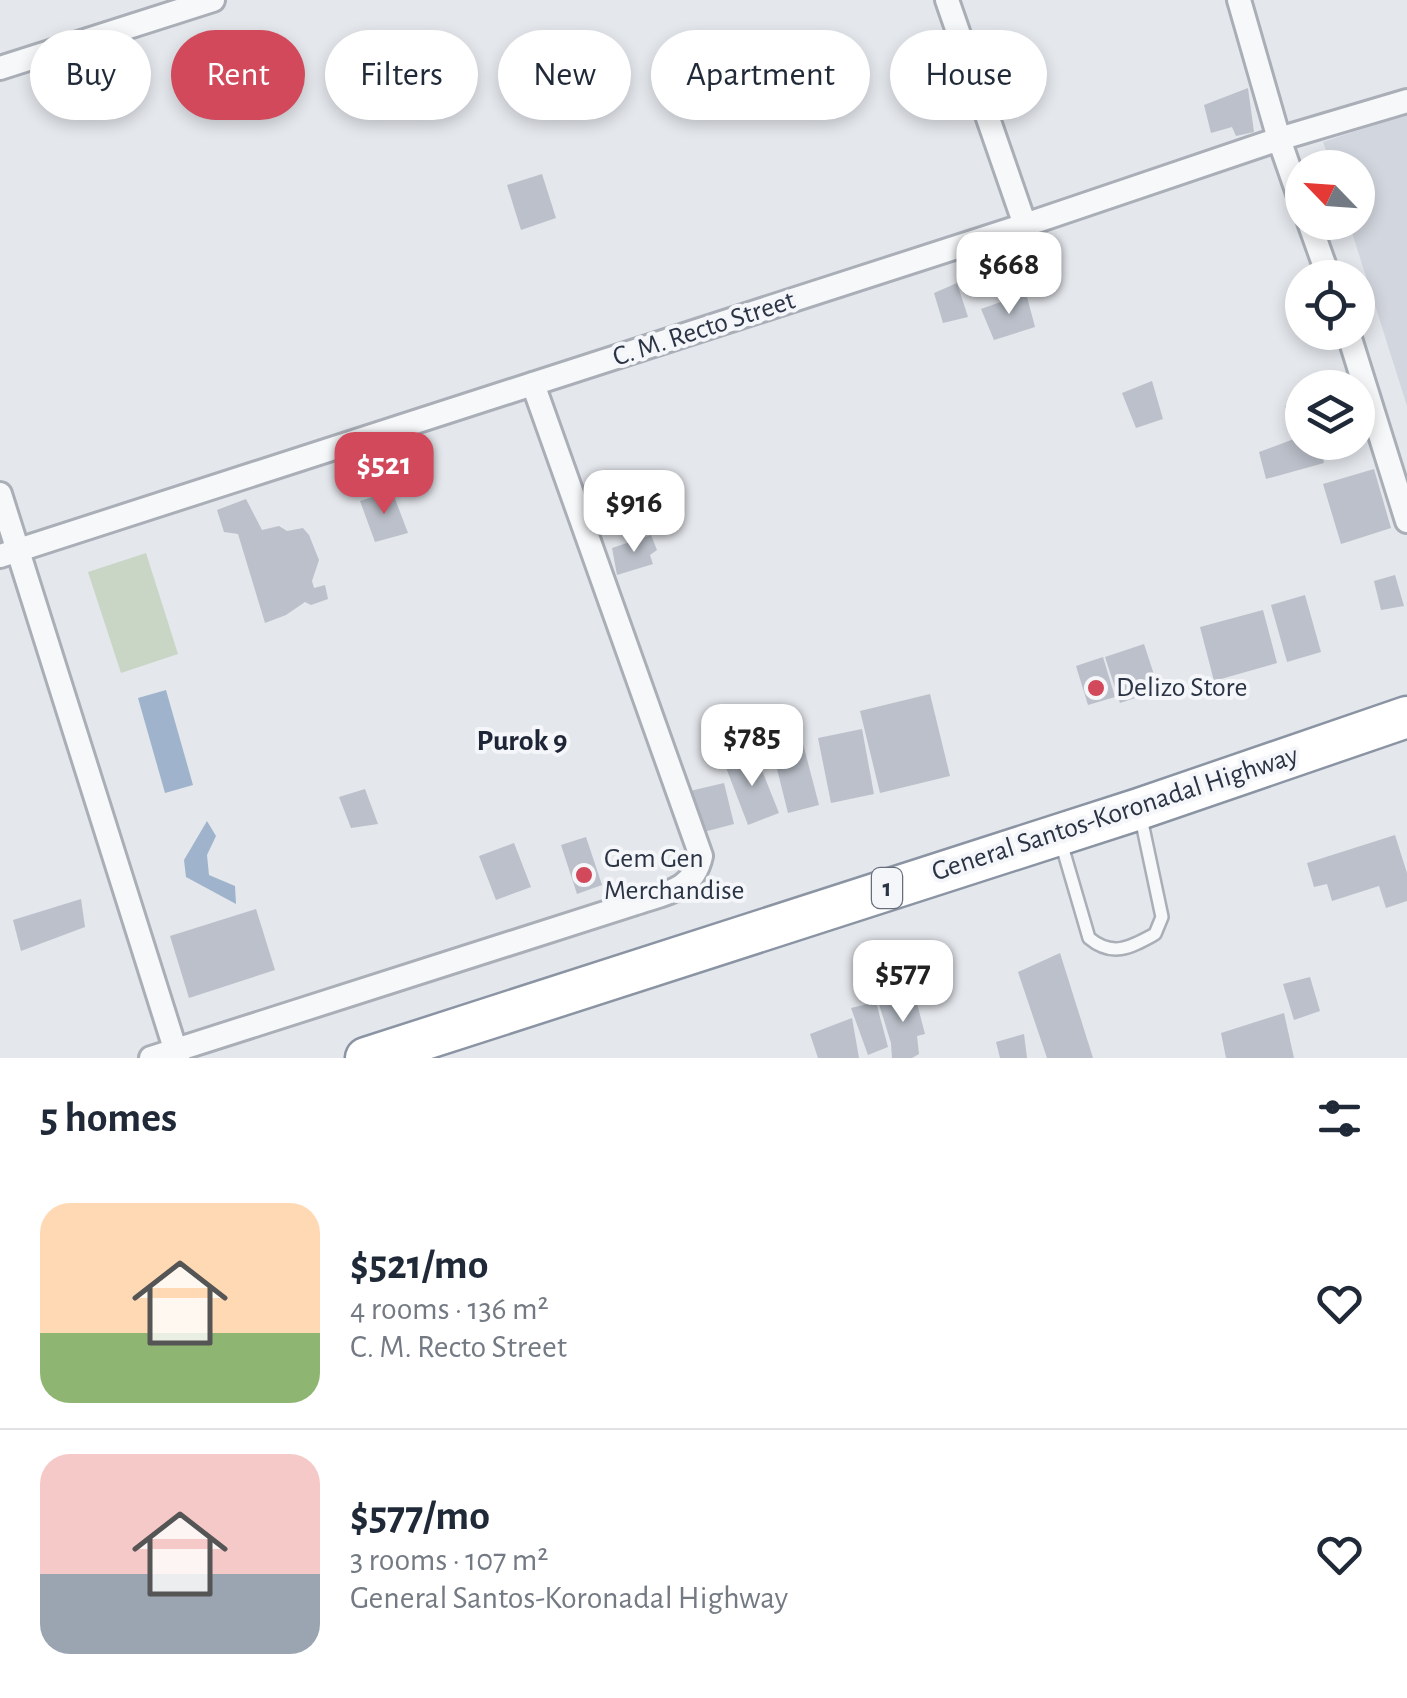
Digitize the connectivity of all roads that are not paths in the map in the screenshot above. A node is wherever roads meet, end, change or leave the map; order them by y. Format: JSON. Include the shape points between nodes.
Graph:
{"nodes":[{"id":1,"x":212,"y":0,"type":"edge"},
{"id":2,"x":947,"y":0,"type":"edge"},
{"id":3,"x":1239,"y":0,"type":"edge"},
{"id":4,"x":0,"y":68,"type":"edge"},
{"id":5,"x":1407,"y":101,"type":"edge"},
{"id":6,"x":1279,"y":139,"type":"junction"},
{"id":7,"x":1285,"y":156,"type":"edge"},
{"id":8,"x":1025,"y":225,"type":"junction"},
{"id":9,"x":1354,"y":350,"type":"edge"},
{"id":10,"x":534,"y":384,"type":"junction"},
{"id":11,"x":0,"y":494,"type":"edge"},
{"id":12,"x":1407,"y":521,"type":"edge"},
{"id":13,"x":9,"y":553,"type":"edge"},
{"id":14,"x":1407,"y":717,"type":"edge"},
{"id":15,"x":1139,"y":808,"type":"junction"},
{"id":16,"x":1058,"y":832,"type":"junction"},
{"id":17,"x":177,"y":1054,"type":"edge"},
{"id":18,"x":151,"y":1058,"type":"edge"},
{"id":19,"x":366,"y":1058,"type":"edge"}],
"edges":[{"from":1,"to":4,"type":"street"},
{"from":2,"to":8,"type":"street"},
{"from":3,"to":6,"type":"street"},
{"from":5,"to":6,"type":"street","name":"C. M. Recto Street"},
{"from":6,"to":7,"type":"street"},
{"from":6,"to":8,"type":"street","name":"C. M. Recto Street"},
{"from":8,"to":10,"type":"street","name":"C. M. Recto Street"},
{"from":9,"to":12,"type":"street"},
{"from":10,"to":13,"type":"street","name":"C. M. Recto Street"},
{"from":10,"to":17,"type":"street","via":[[702,856],[698,872],[686,885],[633,904]]},
{"from":11,"to":13,"type":"street"},
{"from":13,"to":17,"type":"street"},
{"from":14,"to":15,"type":"highway","name":"General Santos-Koronadal Highway","number":"1"},
{"from":15,"to":16,"type":"highway","name":"General Santos-Koronadal Highway","number":"1"},
{"from":15,"to":16,"type":"lane","via":[[1162,918],[1156,934],[1127,949],[1111,950],[1089,938]]},
{"from":16,"to":19,"type":"highway","name":"General Santos-Koronadal Highway","number":"1"},
{"from":17,"to":18,"type":"street"}]}
